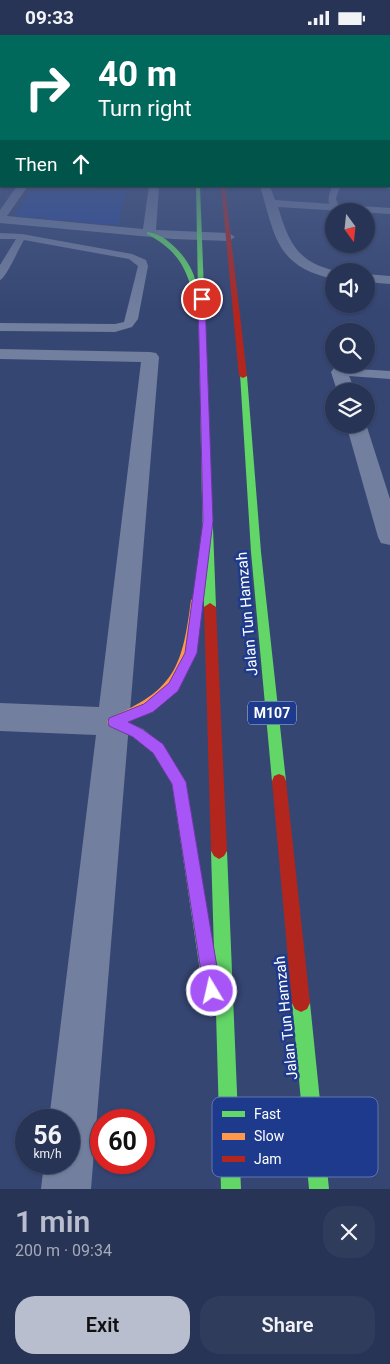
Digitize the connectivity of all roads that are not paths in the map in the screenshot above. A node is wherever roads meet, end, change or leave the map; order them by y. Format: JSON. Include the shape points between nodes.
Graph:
{"nodes":[{"id":1,"x":271,"y":203,"type":"edge"},
{"id":2,"x":10,"y":204,"type":"edge"},
{"id":3,"x":152,"y":204,"type":"edge"},
{"id":4,"x":189,"y":204,"type":"edge"},
{"id":5,"x":199,"y":204,"type":"edge"},
{"id":6,"x":226,"y":204,"type":"edge"},
{"id":7,"x":285,"y":204,"type":"edge"},
{"id":8,"x":325,"y":206,"type":"edge"},
{"id":9,"x":375,"y":210,"type":"edge"},
{"id":10,"x":390,"y":211,"type":"edge"},
{"id":11,"x":0,"y":218,"type":"edge"},
{"id":12,"x":149,"y":233,"type":"junction"},
{"id":13,"x":0,"y":236,"type":"edge"},
{"id":14,"x":22,"y":237,"type":"junction"},
{"id":15,"x":200,"y":237,"type":"junction"},
{"id":16,"x":229,"y":237,"type":"junction"},
{"id":17,"x":325,"y":273,"type":"edge"},
{"id":18,"x":0,"y":277,"type":"edge"},
{"id":19,"x":375,"y":279,"type":"edge"},
{"id":20,"x":390,"y":280,"type":"edge"},
{"id":21,"x":0,"y":327,"type":"edge"},
{"id":22,"x":202,"y":333,"type":"junction"},
{"id":23,"x":0,"y":355,"type":"edge"},
{"id":24,"x":365,"y":373,"type":"edge"},
{"id":25,"x":390,"y":375,"type":"edge"},
{"id":26,"x":359,"y":433,"type":"edge"},
{"id":27,"x":208,"y":521,"type":"junction"},
{"id":28,"x":388,"y":524,"type":"edge"},
{"id":29,"x":0,"y":717,"type":"edge"},
{"id":30,"x":114,"y":722,"type":"junction"},
{"id":31,"x":228,"y":1086,"type":"junction"},
{"id":32,"x":228,"y":1097,"type":"edge"},
{"id":33,"x":310,"y":1097,"type":"edge"},
{"id":34,"x":74,"y":1109,"type":"edge"},
{"id":35,"x":67,"y":1174,"type":"edge"},
{"id":36,"x":66,"y":1189,"type":"edge"}],
"edges":[{"from":1,"to":17,"type":"street","via":[[289,253],[310,270]]},
{"from":2,"to":11,"type":"street"},
{"from":3,"to":12,"type":"street"},
{"from":4,"to":12,"type":"main road","via":[[185,219]]},
{"from":5,"to":15,"type":"main road"},
{"from":6,"to":16,"type":"main road","name":"Jalan Tun Hamzah","number":"M107"},
{"from":7,"to":8,"type":"street"},
{"from":9,"to":10,"type":"street"},
{"from":11,"to":12,"type":"street"},
{"from":12,"to":15,"type":"street"},
{"from":12,"to":22,"type":"main road","via":[[168,242],[187,261]]},
{"from":13,"to":14,"type":"lane"},
{"from":14,"to":18,"type":"lane"},
{"from":14,"to":21,"type":"lane","via":[[142,261],[132,319],[128,325],[115,328]]},
{"from":15,"to":16,"type":"street"},
{"from":15,"to":22,"type":"main road"},
{"from":16,"to":33,"type":"main road","name":"Jalan Tun Hamzah","number":"M107","via":[[244,382],[256,552]]},
{"from":19,"to":20,"type":"street"},
{"from":22,"to":27,"type":"main road"},
{"from":23,"to":30,"type":"street","via":[[150,357]]},
{"from":24,"to":25,"type":"lane"},
{"from":26,"to":28,"type":"street"},
{"from":27,"to":30,"type":"main road","via":[[191,653],[174,687],[148,708]]},
{"from":27,"to":31,"type":"main road"},
{"from":29,"to":30,"type":"street"},
{"from":30,"to":31,"type":"main road","via":[[138,733],[158,749],[179,782]]},
{"from":30,"to":34,"type":"street"},
{"from":31,"to":32,"type":"main road"},
{"from":35,"to":36,"type":"street"}]}
